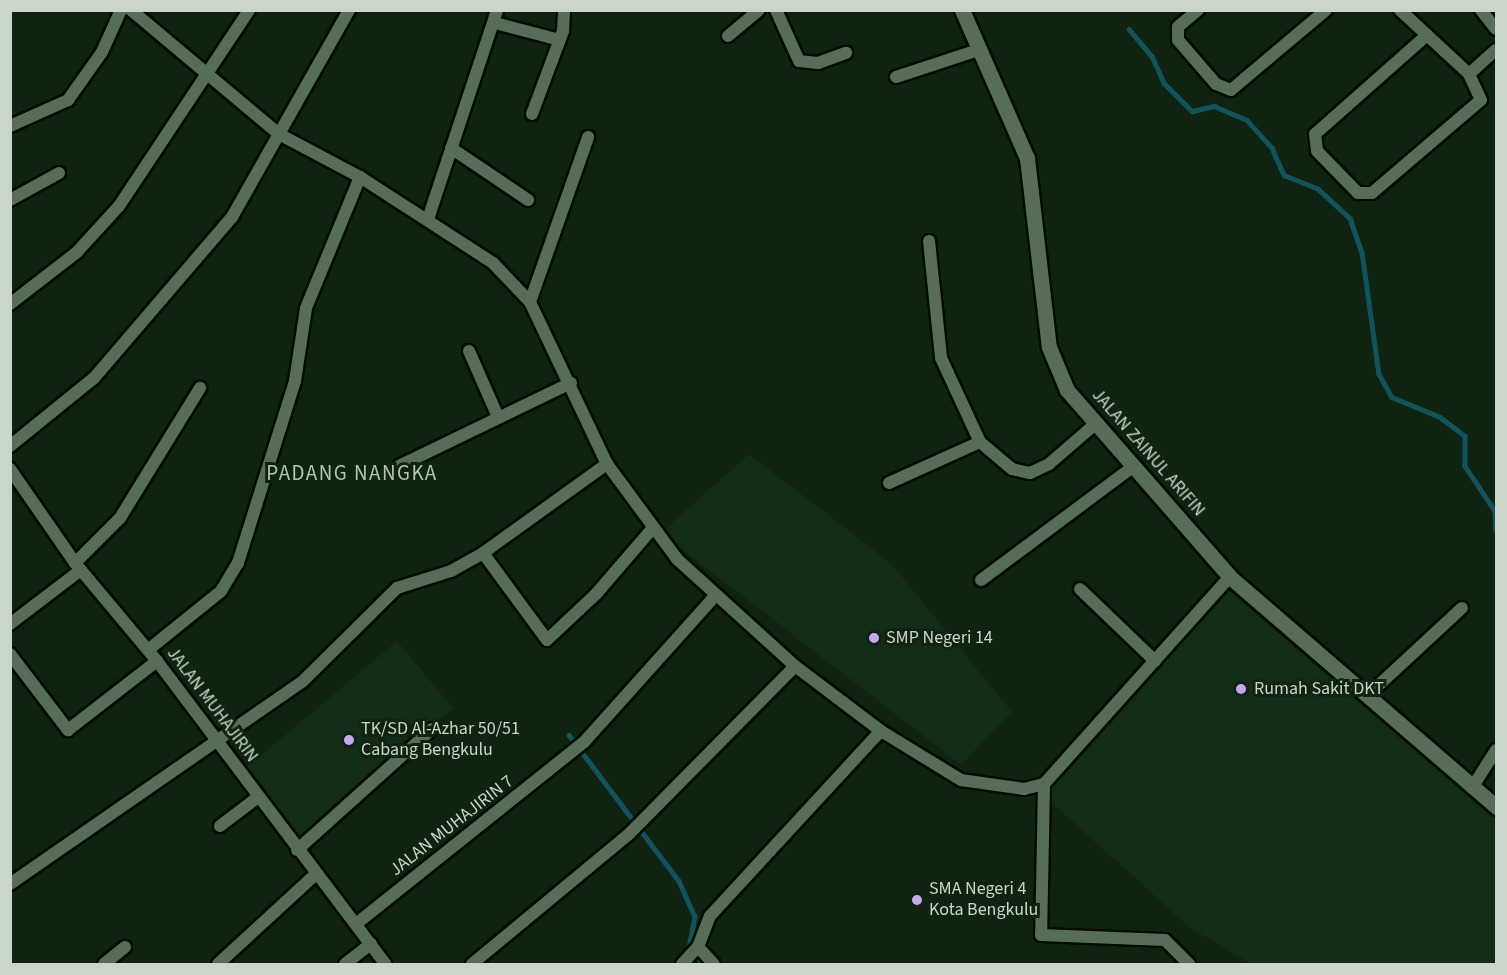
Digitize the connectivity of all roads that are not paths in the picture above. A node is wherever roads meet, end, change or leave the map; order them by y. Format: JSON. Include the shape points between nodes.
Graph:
{"nodes":[{"id":1,"x":121,"y":10,"type":"edge"},
{"id":2,"x":130,"y":10,"type":"edge"},
{"id":3,"x":249,"y":10,"type":"edge"},
{"id":4,"x":350,"y":10,"type":"edge"},
{"id":5,"x":564,"y":10,"type":"edge"},
{"id":6,"x":759,"y":10,"type":"edge"},
{"id":7,"x":776,"y":10,"type":"edge"},
{"id":8,"x":962,"y":10,"type":"edge"},
{"id":9,"x":1198,"y":10,"type":"edge"},
{"id":10,"x":1326,"y":10,"type":"edge"},
{"id":11,"x":1400,"y":10,"type":"edge"},
{"id":12,"x":1481,"y":10,"type":"edge"},
{"id":13,"x":496,"y":17,"type":"edge"},
{"id":14,"x":1497,"y":29,"type":"edge"},
{"id":15,"x":1427,"y":35,"type":"junction"},
{"id":16,"x":728,"y":36,"type":"dead end"},
{"id":17,"x":560,"y":40,"type":"junction"},
{"id":18,"x":981,"y":49,"type":"junction"},
{"id":19,"x":1497,"y":50,"type":"edge"},
{"id":20,"x":846,"y":53,"type":"dead end"},
{"id":21,"x":1469,"y":74,"type":"junction"},
{"id":22,"x":207,"y":77,"type":"junction"},
{"id":23,"x":896,"y":77,"type":"dead end"},
{"id":24,"x":531,"y":114,"type":"dead end"},
{"id":25,"x":10,"y":126,"type":"edge"},
{"id":26,"x":279,"y":134,"type":"junction"},
{"id":27,"x":588,"y":137,"type":"dead end"},
{"id":28,"x":451,"y":148,"type":"junction"},
{"id":29,"x":60,"y":173,"type":"dead end"},
{"id":30,"x":360,"y":177,"type":"junction"},
{"id":31,"x":10,"y":200,"type":"edge"},
{"id":32,"x":528,"y":200,"type":"dead end"},
{"id":33,"x":428,"y":219,"type":"junction"},
{"id":34,"x":929,"y":241,"type":"dead end"},
{"id":35,"x":530,"y":302,"type":"junction"},
{"id":36,"x":10,"y":304,"type":"edge"},
{"id":37,"x":469,"y":351,"type":"dead end"},
{"id":38,"x":571,"y":383,"type":"junction"},
{"id":39,"x":200,"y":388,"type":"dead end"},
{"id":40,"x":498,"y":417,"type":"junction"},
{"id":41,"x":1094,"y":425,"type":"junction"},
{"id":42,"x":980,"y":442,"type":"junction"},
{"id":43,"x":10,"y":447,"type":"edge"},
{"id":44,"x":607,"y":464,"type":"junction"},
{"id":45,"x":399,"y":466,"type":"dead end"},
{"id":46,"x":1134,"y":466,"type":"junction"},
{"id":47,"x":10,"y":469,"type":"edge"},
{"id":48,"x":889,"y":483,"type":"dead end"},
{"id":49,"x":651,"y":530,"type":"junction"},
{"id":50,"x":483,"y":553,"type":"junction"},
{"id":51,"x":78,"y":567,"type":"junction"},
{"id":52,"x":1230,"y":577,"type":"junction"},
{"id":53,"x":981,"y":580,"type":"dead end"},
{"id":54,"x":1080,"y":589,"type":"dead end"},
{"id":55,"x":716,"y":595,"type":"junction"},
{"id":56,"x":1462,"y":608,"type":"dead end"},
{"id":57,"x":10,"y":624,"type":"edge"},
{"id":58,"x":148,"y":650,"type":"junction"},
{"id":59,"x":10,"y":654,"type":"edge"},
{"id":60,"x":157,"y":661,"type":"junction"},
{"id":61,"x":1155,"y":661,"type":"junction"},
{"id":62,"x":795,"y":666,"type":"junction"},
{"id":63,"x":1368,"y":695,"type":"junction"},
{"id":64,"x":432,"y":729,"type":"dead end"},
{"id":65,"x":881,"y":731,"type":"junction"},
{"id":66,"x":219,"y":742,"type":"junction"},
{"id":67,"x":1497,"y":750,"type":"edge"},
{"id":68,"x":1044,"y":784,"type":"junction"},
{"id":69,"x":1472,"y":788,"type":"junction"},
{"id":70,"x":258,"y":797,"type":"junction"},
{"id":71,"x":1497,"y":807,"type":"edge"},
{"id":72,"x":220,"y":826,"type":"dead end"},
{"id":73,"x":297,"y":850,"type":"junction"},
{"id":74,"x":316,"y":874,"type":"junction"},
{"id":75,"x":10,"y":884,"type":"edge"},
{"id":76,"x":356,"y":924,"type":"junction"},
{"id":77,"x":371,"y":945,"type":"junction"},
{"id":78,"x":125,"y":947,"type":"dead end"},
{"id":79,"x":697,"y":949,"type":"junction"},
{"id":80,"x":104,"y":964,"type":"edge"},
{"id":81,"x":218,"y":964,"type":"edge"},
{"id":82,"x":345,"y":964,"type":"edge"},
{"id":83,"x":385,"y":964,"type":"edge"},
{"id":84,"x":472,"y":964,"type":"edge"},
{"id":85,"x":682,"y":964,"type":"edge"},
{"id":86,"x":714,"y":964,"type":"edge"},
{"id":87,"x":1189,"y":964,"type":"edge"}],
"edges":[{"from":1,"to":25,"type":"street","via":[[102,52],[68,100]]},
{"from":2,"to":22,"type":"street"},
{"from":3,"to":22,"type":"street"},
{"from":4,"to":26,"type":"street"},
{"from":5,"to":17,"type":"street"},
{"from":6,"to":16,"type":"street"},
{"from":7,"to":20,"type":"street","via":[[800,61],[818,63]]},
{"from":8,"to":18,"type":"street","name":"JALAN ZAINUL ARIFIN"},
{"from":9,"to":10,"type":"street","via":[[1178,27],[1178,40],[1216,84],[1232,90]]},
{"from":11,"to":15,"type":"street"},
{"from":12,"to":14,"type":"street"},
{"from":13,"to":17,"type":"street"},
{"from":13,"to":28,"type":"street"},
{"from":15,"to":21,"type":"street"},
{"from":15,"to":21,"type":"street","via":[[1315,134],[1317,151],[1358,193],[1372,193],[1481,100]]},
{"from":17,"to":24,"type":"street"},
{"from":18,"to":23,"type":"street"},
{"from":18,"to":41,"type":"street","name":"JALAN ZAINUL ARIFIN","via":[[1027,158],[1054,370]]},
{"from":19,"to":21,"type":"street"},
{"from":22,"to":26,"type":"street"},
{"from":22,"to":36,"type":"street","via":[[119,206],[77,252]]},
{"from":26,"to":30,"type":"street"},
{"from":26,"to":43,"type":"street","via":[[232,217],[141,326],[94,378]]},
{"from":27,"to":35,"type":"street"},
{"from":28,"to":32,"type":"street"},
{"from":28,"to":33,"type":"street"},
{"from":29,"to":31,"type":"street"},
{"from":30,"to":33,"type":"street"},
{"from":30,"to":58,"type":"street","via":[[303,325],[304,343],[238,563],[222,591]]},
{"from":33,"to":35,"type":"street","via":[[494,263]]},
{"from":34,"to":42,"type":"street","via":[[941,358]]},
{"from":35,"to":38,"type":"street"},
{"from":37,"to":40,"type":"street"},
{"from":38,"to":40,"type":"street"},
{"from":38,"to":44,"type":"street"},
{"from":39,"to":51,"type":"street","via":[[120,518]]},
{"from":40,"to":45,"type":"street"},
{"from":41,"to":42,"type":"street","via":[[1049,464],[1030,473],[1012,469]]},
{"from":41,"to":46,"type":"street","name":"JALAN ZAINUL ARIFIN"},
{"from":42,"to":48,"type":"street"},
{"from":44,"to":49,"type":"street"},
{"from":44,"to":50,"type":"street"},
{"from":46,"to":52,"type":"street","name":"JALAN ZAINUL ARIFIN"},
{"from":46,"to":53,"type":"street"},
{"from":47,"to":51,"type":"street","name":"JALAN MUHAJIRIN"},
{"from":49,"to":50,"type":"street","via":[[596,594],[547,640]]},
{"from":49,"to":55,"type":"street"},
{"from":50,"to":66,"type":"street","via":[[432,579],[397,588],[335,653]]},
{"from":51,"to":57,"type":"street"},
{"from":51,"to":58,"type":"street","name":"JALAN MUHAJIRIN"},
{"from":52,"to":61,"type":"street"},
{"from":52,"to":63,"type":"street","name":"JALAN ZAINUL ARIFIN"},
{"from":54,"to":61,"type":"street"},
{"from":55,"to":62,"type":"street"},
{"from":55,"to":76,"type":"street","name":"JALAN MUHAJIRIN 7","via":[[585,741]]},
{"from":56,"to":63,"type":"street"},
{"from":58,"to":60,"type":"street","name":"JALAN MUHAJIRIN"},
{"from":59,"to":60,"type":"street","via":[[68,730]]},
{"from":60,"to":66,"type":"street","name":"JALAN MUHAJIRIN"},
{"from":61,"to":68,"type":"street"},
{"from":62,"to":65,"type":"street"},
{"from":62,"to":84,"type":"street","via":[[629,834]]},
{"from":63,"to":69,"type":"street","name":"JALAN ZAINUL ARIFIN"},
{"from":64,"to":73,"type":"street"},
{"from":65,"to":68,"type":"street","via":[[961,780],[1024,789]]},
{"from":65,"to":79,"type":"street","via":[[710,916]]},
{"from":66,"to":70,"type":"street","name":"JALAN MUHAJIRIN"},
{"from":66,"to":75,"type":"street"},
{"from":67,"to":69,"type":"street"},
{"from":68,"to":87,"type":"street","via":[[1041,935],[1165,940]]},
{"from":69,"to":71,"type":"street","name":"JALAN ZAINUL ARIFIN"},
{"from":70,"to":72,"type":"street"},
{"from":70,"to":73,"type":"street","name":"JALAN MUHAJIRIN"},
{"from":73,"to":74,"type":"street","name":"JALAN MUHAJIRIN"},
{"from":74,"to":76,"type":"street","name":"JALAN MUHAJIRIN"},
{"from":74,"to":81,"type":"street"},
{"from":76,"to":77,"type":"street","name":"JALAN MUHAJIRIN"},
{"from":77,"to":82,"type":"street"},
{"from":77,"to":83,"type":"street","name":"JALAN MUHAJIRIN"},
{"from":78,"to":80,"type":"street"},
{"from":79,"to":85,"type":"street"},
{"from":79,"to":86,"type":"street"}]}
